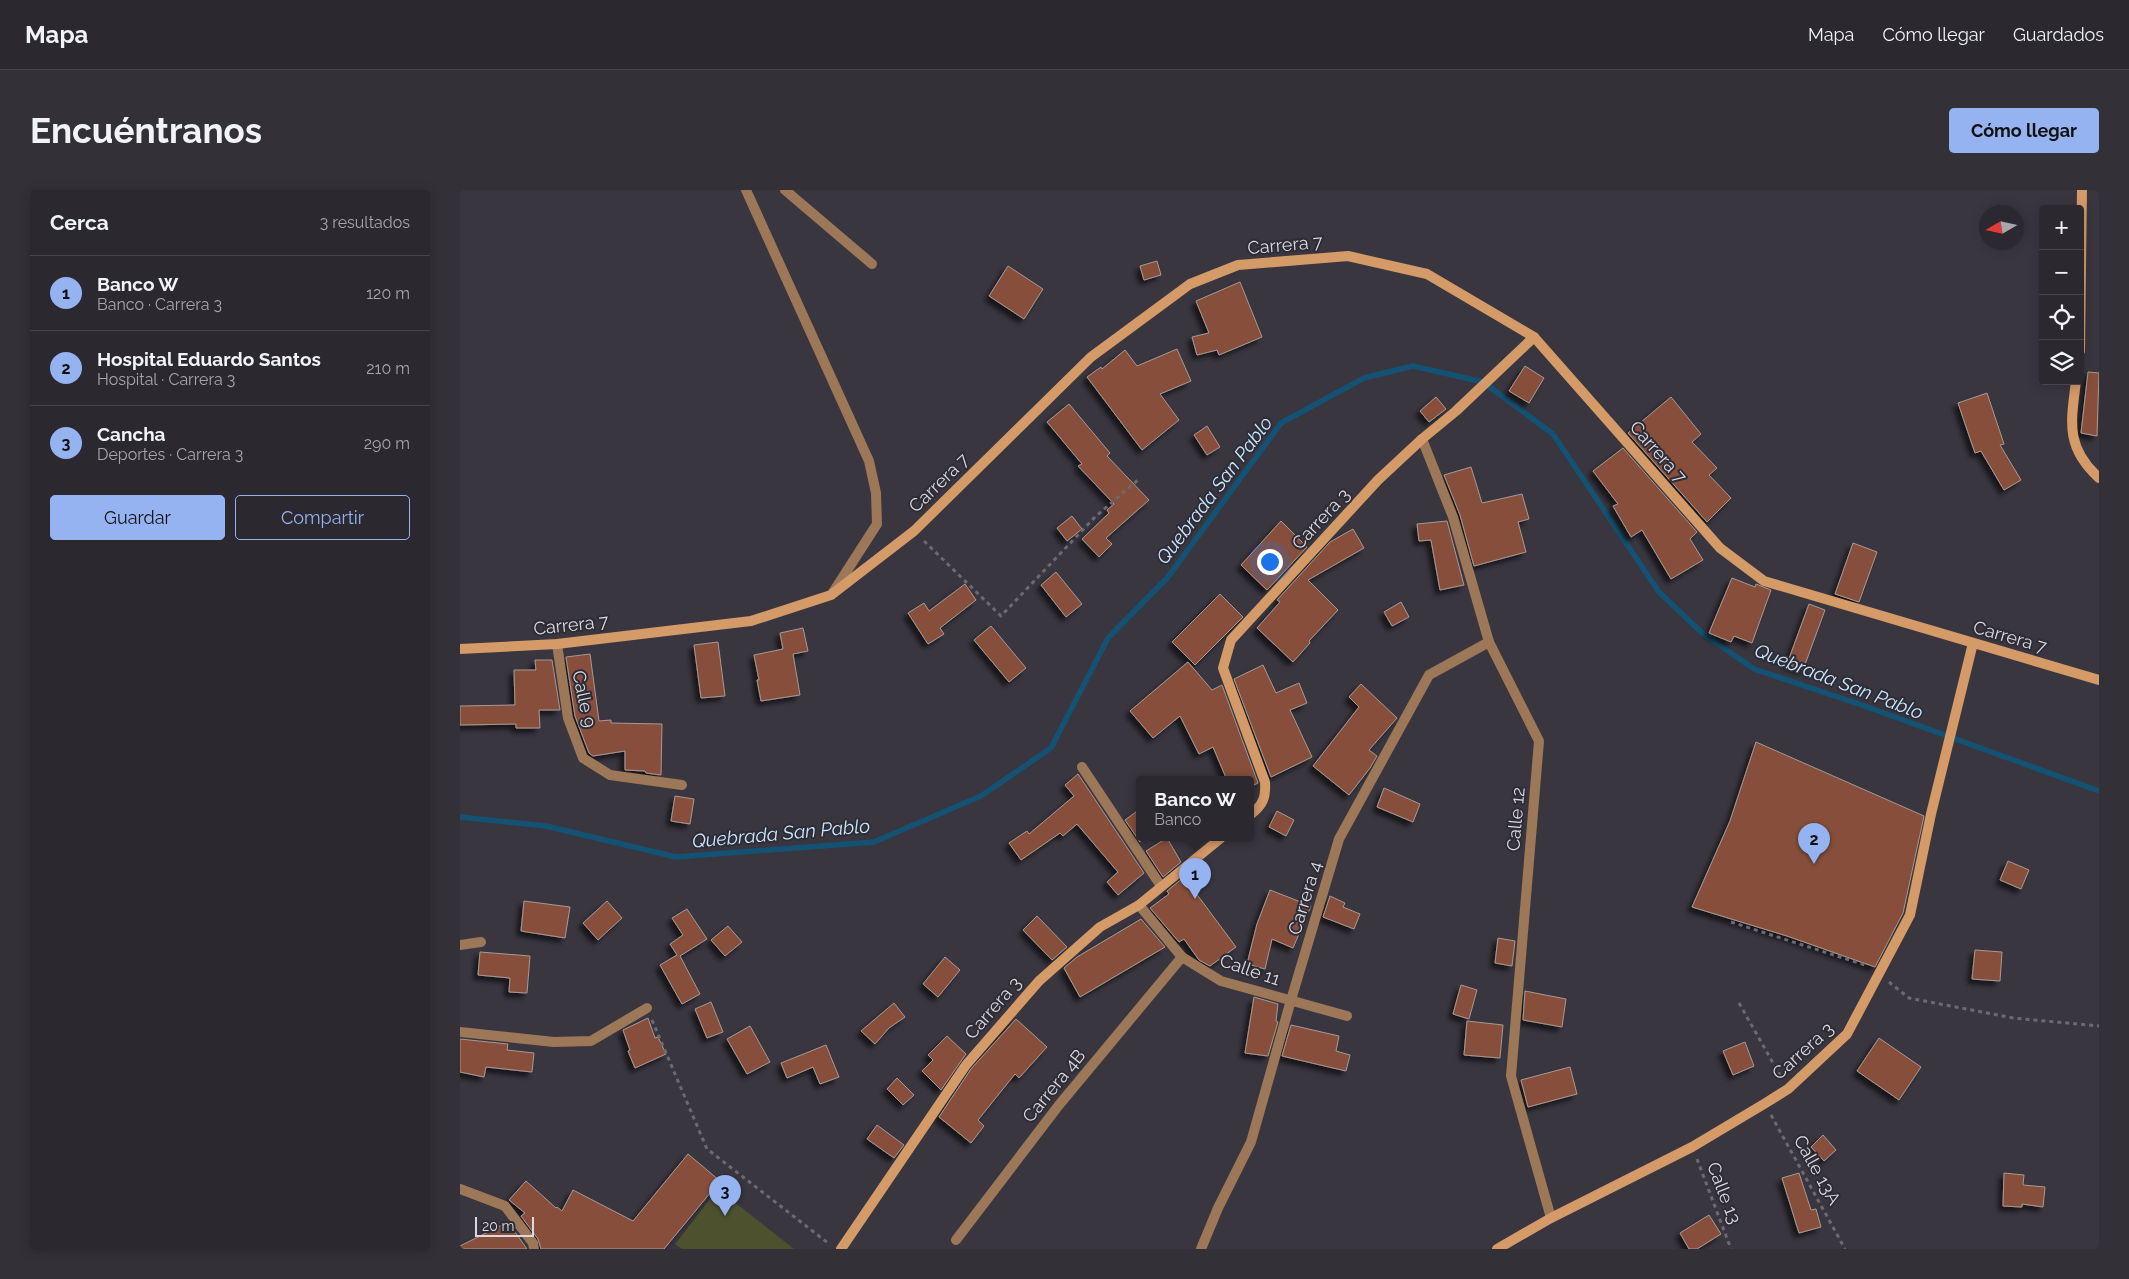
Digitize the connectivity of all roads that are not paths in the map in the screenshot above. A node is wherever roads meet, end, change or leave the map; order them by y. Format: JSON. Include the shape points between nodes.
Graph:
{"nodes":[{"id":1,"x":746,"y":190,"type":"edge"},
{"id":2,"x":785,"y":190,"type":"edge"},
{"id":3,"x":2082,"y":190,"type":"edge"},
{"id":4,"x":872,"y":264,"type":"dead end"},
{"id":5,"x":1534,"y":336,"type":"junction"},
{"id":6,"x":2080,"y":340,"type":"edge"},
{"id":7,"x":2075,"y":385,"type":"edge"},
{"id":8,"x":1422,"y":439,"type":"junction"},
{"id":9,"x":2097,"y":476,"type":"edge"},
{"id":10,"x":831,"y":595,"type":"junction"},
{"id":11,"x":1489,"y":642,"type":"junction"},
{"id":12,"x":1973,"y":643,"type":"junction"},
{"id":13,"x":557,"y":644,"type":"junction"},
{"id":14,"x":460,"y":649,"type":"edge"},
{"id":15,"x":2099,"y":680,"type":"edge"},
{"id":16,"x":1082,"y":767,"type":"dead end"},
{"id":17,"x":682,"y":785,"type":"dead end"},
{"id":18,"x":1254,"y":812,"type":"edge"},
{"id":19,"x":1218,"y":841,"type":"edge"},
{"id":20,"x":1161,"y":886,"type":"junction"},
{"id":21,"x":1139,"y":905,"type":"junction"},
{"id":22,"x":481,"y":942,"type":"dead end"},
{"id":23,"x":460,"y":945,"type":"edge"},
{"id":24,"x":1182,"y":957,"type":"junction"},
{"id":25,"x":1291,"y":1000,"type":"junction"},
{"id":26,"x":647,"y":1008,"type":"road end"},
{"id":27,"x":1347,"y":1016,"type":"dead end"},
{"id":28,"x":460,"y":1032,"type":"edge"},
{"id":29,"x":460,"y":1189,"type":"edge"},
{"id":30,"x":1551,"y":1218,"type":"junction"},
{"id":31,"x":956,"y":1240,"type":"dead end"},
{"id":32,"x":534,"y":1249,"type":"edge"},
{"id":33,"x":841,"y":1249,"type":"edge"},
{"id":34,"x":1202,"y":1249,"type":"edge"},
{"id":35,"x":1497,"y":1249,"type":"edge"}],
"edges":[{"from":1,"to":10,"type":"street","via":[[869,461],[876,493],[877,524]]},
{"from":2,"to":4,"type":"street"},
{"from":3,"to":6,"type":"main road"},
{"from":5,"to":8,"type":"main road","name":"Carrera 3"},
{"from":5,"to":10,"type":"main road","name":"Carrera 7","via":[[1427,274],[1348,256],[1238,265],[1190,284],[1091,357],[914,531]]},
{"from":5,"to":12,"type":"main road","name":"Carrera 7","via":[[1720,548],[1764,581]]},
{"from":7,"to":9,"type":"main road","via":[[2070,426],[2077,450]]},
{"from":8,"to":11,"type":"street","name":"Calle 12","via":[[1453,518]]},
{"from":8,"to":18,"type":"main road","name":"Carrera 3","via":[[1378,480],[1231,640],[1223,668],[1265,782],[1266,794],[1262,805]]},
{"from":10,"to":13,"type":"main road","name":"Carrera 7","via":[[751,621]]},
{"from":11,"to":25,"type":"street","name":"Carrera 4","via":[[1429,675],[1339,839]]},
{"from":11,"to":30,"type":"street","name":"Calle 12","via":[[1538,741],[1511,1076]]},
{"from":12,"to":15,"type":"main road","name":"Carrera 7"},
{"from":12,"to":30,"type":"main road","name":"Carrera 3","via":[[1910,915],[1847,1034],[1788,1089],[1764,1104],[1692,1146]]},
{"from":13,"to":14,"type":"main road","name":"Carrera 7"},
{"from":13,"to":17,"type":"street","name":"Calle 9","via":[[568,718],[583,758],[610,775]]},
{"from":16,"to":20,"type":"street"},
{"from":19,"to":20,"type":"main road","name":"Carrera 3"},
{"from":20,"to":21,"type":"main road","name":"Carrera 3"},
{"from":21,"to":24,"type":"street","name":"Calle 11"},
{"from":21,"to":33,"type":"main road","name":"Carrera 3","via":[[1100,927],[1066,957],[1039,981],[990,1037],[966,1065]]},
{"from":22,"to":23,"type":"street"},
{"from":24,"to":25,"type":"street","name":"Calle 11","via":[[1221,982]]},
{"from":24,"to":31,"type":"street","name":"Carrera 4B","via":[[1058,1105]]},
{"from":25,"to":27,"type":"street","name":"Calle 11"},
{"from":25,"to":34,"type":"street","name":"Carrera 4","via":[[1251,1142],[1218,1208]]},
{"from":26,"to":28,"type":"street","via":[[591,1042],[554,1042]]},
{"from":29,"to":32,"type":"street","via":[[505,1206],[533,1243]]},
{"from":30,"to":35,"type":"main road","name":"Carrera 3"}]}
